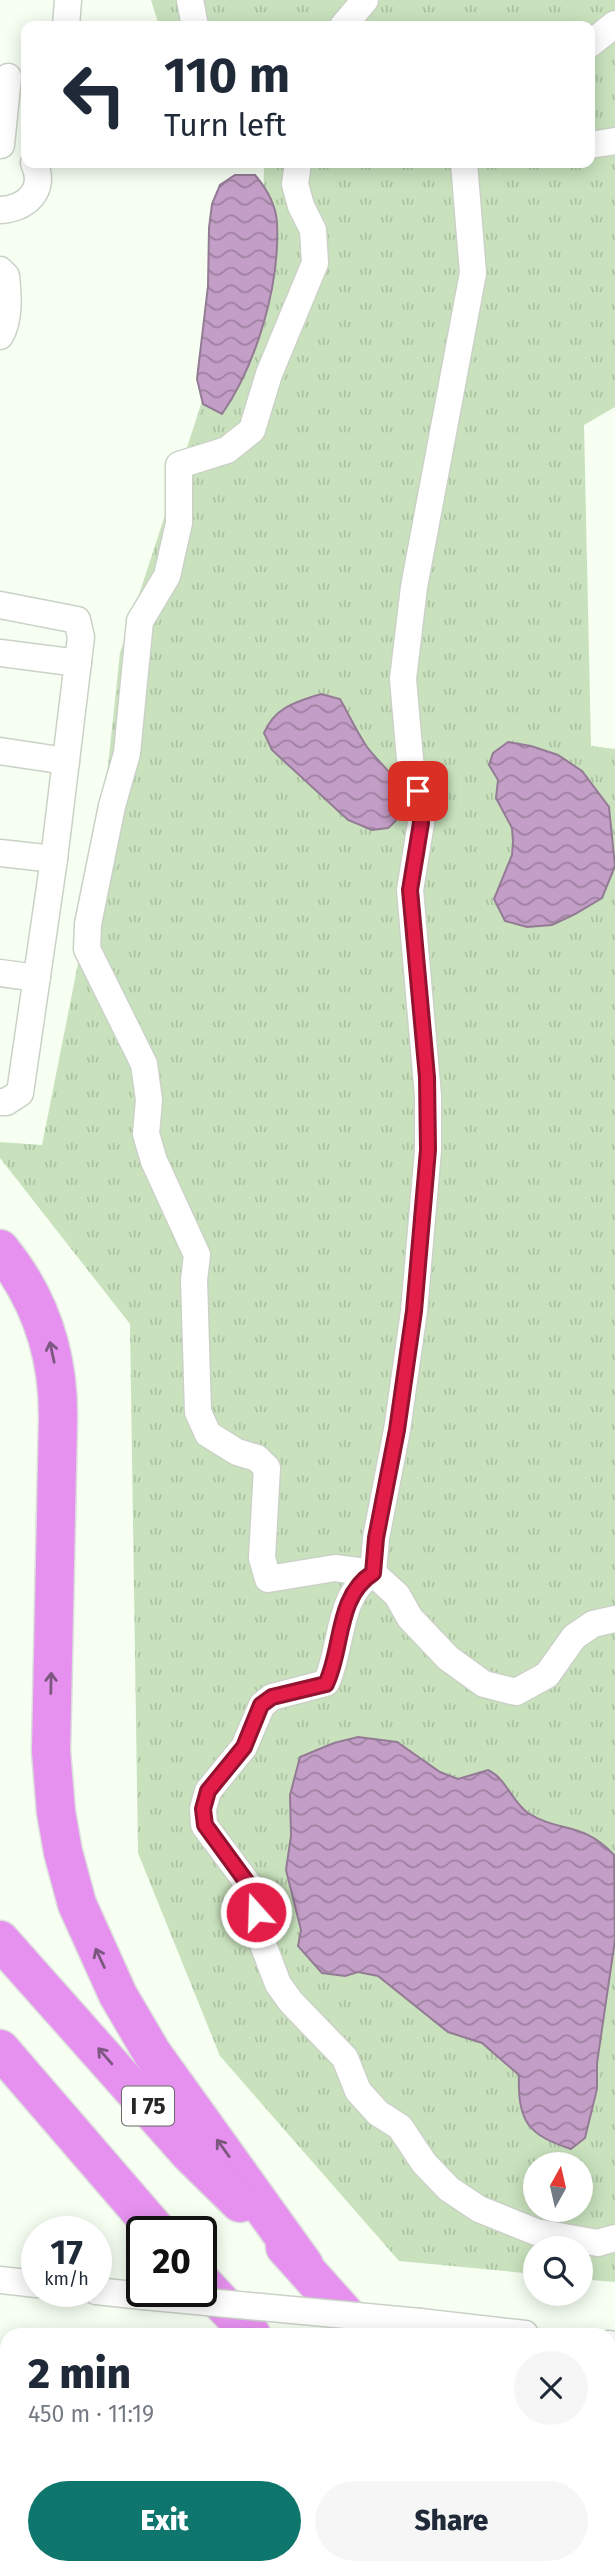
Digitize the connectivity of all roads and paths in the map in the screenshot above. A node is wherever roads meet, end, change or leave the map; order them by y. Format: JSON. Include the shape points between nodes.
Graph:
{"nodes":[{"id":1,"x":68,"y":0,"type":"edge"},
{"id":2,"x":190,"y":0,"type":"edge"},
{"id":3,"x":365,"y":0,"type":"edge"},
{"id":4,"x":66,"y":21,"type":"edge"},
{"id":5,"x":194,"y":21,"type":"edge"},
{"id":6,"x":347,"y":21,"type":"edge"},
{"id":7,"x":615,"y":24,"type":"edge"},
{"id":8,"x":595,"y":40,"type":"edge"},
{"id":9,"x":11,"y":78,"type":"edge"},
{"id":10,"x":615,"y":141,"type":"edge"},
{"id":11,"x":595,"y":144,"type":"edge"},
{"id":12,"x":1,"y":145,"type":"edge"},
{"id":13,"x":21,"y":153,"type":"edge"},
{"id":14,"x":36,"y":168,"type":"edge"},
{"id":15,"x":297,"y":168,"type":"edge"},
{"id":16,"x":464,"y":168,"type":"edge"},
{"id":17,"x":0,"y":211,"type":"edge"},
{"id":18,"x":0,"y":270,"type":"edge"},
{"id":19,"x":0,"y":336,"type":"edge"},
{"id":20,"x":0,"y":605,"type":"edge"},
{"id":21,"x":0,"y":653,"type":"edge"},
{"id":22,"x":78,"y":663,"type":"junction"},
{"id":23,"x":0,"y":751,"type":"edge"},
{"id":24,"x":66,"y":761,"type":"junction"},
{"id":25,"x":0,"y":853,"type":"edge"},
{"id":26,"x":54,"y":859,"type":"junction"},
{"id":27,"x":0,"y":973,"type":"edge"},
{"id":28,"x":37,"y":978,"type":"junction"},
{"id":29,"x":0,"y":1102,"type":"edge"},
{"id":30,"x":0,"y":1249,"type":"edge"},
{"id":31,"x":373,"y":1573,"type":"junction"},
{"id":32,"x":615,"y":1619,"type":"edge"},
{"id":33,"x":0,"y":1940,"type":"edge"},
{"id":34,"x":0,"y":2049,"type":"edge"},
{"id":35,"x":0,"y":2087,"type":"edge"},
{"id":36,"x":135,"y":2216,"type":"edge"},
{"id":37,"x":144,"y":2216,"type":"edge"},
{"id":38,"x":615,"y":2238,"type":"edge"},
{"id":39,"x":304,"y":2265,"type":"junction"},
{"id":40,"x":0,"y":2280,"type":"edge"},
{"id":41,"x":21,"y":2282,"type":"edge"},
{"id":42,"x":112,"y":2293,"type":"edge"},
{"id":43,"x":217,"y":2298,"type":"edge"},
{"id":44,"x":245,"y":2328,"type":"edge"},
{"id":45,"x":358,"y":2328,"type":"edge"},
{"id":46,"x":472,"y":2328,"type":"edge"}],
"edges":[{"from":1,"to":4,"type":"street"},
{"from":2,"to":5,"type":"street"},
{"from":3,"to":6,"type":"street"},
{"from":7,"to":8,"type":"street"},
{"from":9,"to":12,"type":"street"},
{"from":10,"to":11,"type":"street"},
{"from":12,"to":13,"type":"street"},
{"from":14,"to":17,"type":"street","via":[[35,194],[27,204]]},
{"from":15,"to":31,"type":"street","via":[[295,184],[313,230],[315,263],[269,374],[252,430],[227,450],[179,465],[177,536],[167,576],[140,621],[127,753],[112,806],[87,949],[144,1064],[149,1100],[146,1134],[197,1255],[198,1412],[208,1434],[257,1458],[267,1468],[262,1558],[268,1579],[335,1568]]},
{"from":16,"to":31,"type":"street","via":[[473,272],[414,587],[403,679],[421,823],[410,890],[428,1085],[428,1150],[414,1311]]},
{"from":18,"to":19,"type":"street","via":[[6,276],[7,315]]},
{"from":20,"to":22,"type":"street","via":[[77,620],[81,637]]},
{"from":21,"to":22,"type":"street"},
{"from":22,"to":24,"type":"street"},
{"from":23,"to":24,"type":"street"},
{"from":24,"to":26,"type":"street"},
{"from":25,"to":26,"type":"street"},
{"from":26,"to":28,"type":"street"},
{"from":27,"to":28,"type":"street"},
{"from":28,"to":29,"type":"street","via":[[20,1093]]},
{"from":39,"to":30,"type":"highway","one_way":true,"via":[[152,2053],[118,1995],[77,1904],[63,1852],[51,1751],[58,1420],[55,1369],[40,1312]]},
{"from":31,"to":32,"type":"street","via":[[397,1595],[410,1618],[447,1658],[484,1684],[516,1692],[547,1675],[574,1637],[593,1624]]},
{"from":31,"to":38,"type":"street","via":[[363,1579],[344,1616],[334,1668],[326,1684],[272,1697],[261,1705],[244,1747],[208,1791],[205,1825],[251,1888],[258,1931],[278,1983],[345,2057],[358,2091],[377,2113],[400,2127],[449,2189],[479,2209],[537,2232],[598,2243]]},
{"from":39,"to":33,"type":"highway","number":"I 75","one_way":true,"via":[[189,2153]]},
{"from":34,"to":37,"type":"highway"},
{"from":35,"to":36,"type":"highway"},
{"from":39,"to":45,"type":"highway","number":"I 75"},
{"from":40,"to":41,"type":"street"},
{"from":42,"to":46,"type":"street","bridge":true},
{"from":43,"to":44,"type":"highway"}]}
